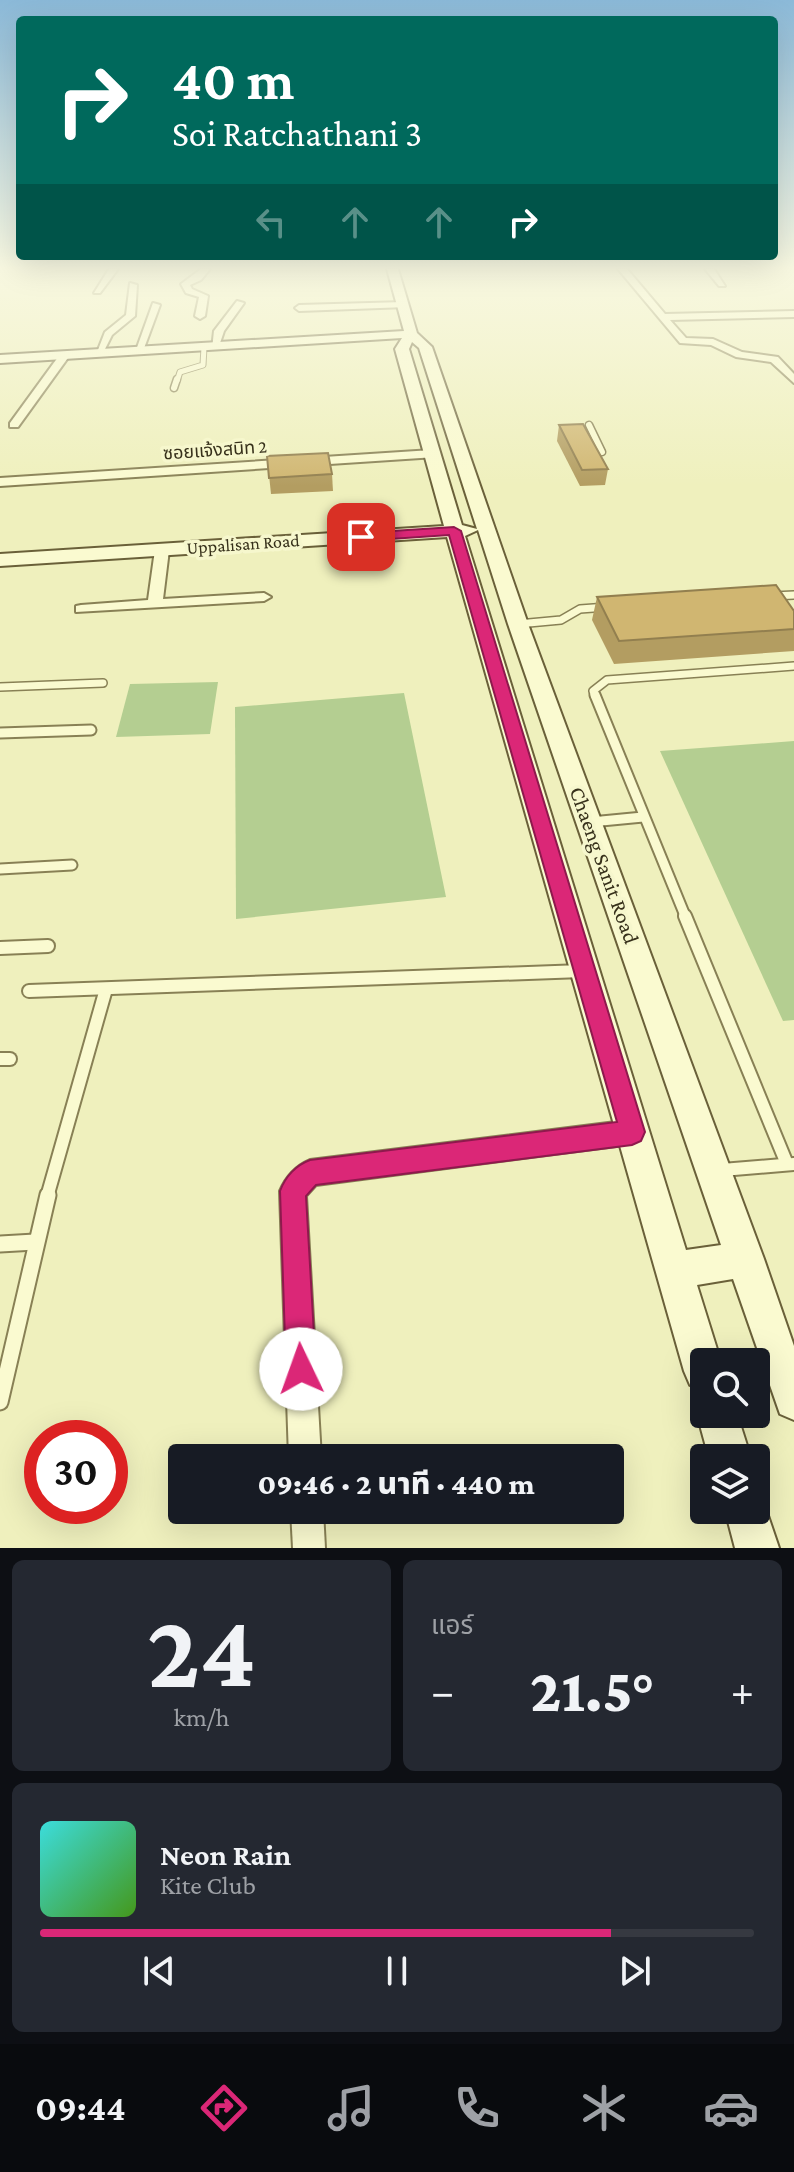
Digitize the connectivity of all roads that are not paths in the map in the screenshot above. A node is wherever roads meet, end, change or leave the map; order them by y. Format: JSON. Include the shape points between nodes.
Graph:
{"nodes":[{"id":1,"x":105,"y":341,"type":"edge"},
{"id":2,"x":142,"y":341,"type":"edge"},
{"id":3,"x":213,"y":341,"type":"edge"},
{"id":4,"x":299,"y":341,"type":"edge"},
{"id":5,"x":407,"y":341,"type":"edge"},
{"id":6,"x":419,"y":341,"type":"edge"},
{"id":7,"x":690,"y":341,"type":"edge"},
{"id":8,"x":210,"y":347,"type":"junction"},
{"id":9,"x":138,"y":351,"type":"junction"},
{"id":10,"x":99,"y":353,"type":"junction"},
{"id":11,"x":65,"y":355,"type":"junction"},
{"id":12,"x":0,"y":359,"type":"edge"},
{"id":13,"x":792,"y":376,"type":"edge"},
{"id":14,"x":174,"y":388,"type":"dead end"},
{"id":15,"x":14,"y":425,"type":"dead end"},
{"id":16,"x":589,"y":425,"type":"dead end"},
{"id":17,"x":602,"y":452,"type":"edge"},
{"id":18,"x":432,"y":454,"type":"junction"},
{"id":19,"x":0,"y":482,"type":"edge"},
{"id":20,"x":487,"y":529,"type":"junction"},
{"id":21,"x":454,"y":531,"type":"junction"},
{"id":22,"x":162,"y":550,"type":"junction"},
{"id":23,"x":0,"y":560,"type":"edge"},
{"id":24,"x":794,"y":595,"type":"edge"},
{"id":25,"x":264,"y":597,"type":"dead end"},
{"id":26,"x":763,"y":597,"type":"edge"},
{"id":27,"x":155,"y":604,"type":"junction"},
{"id":28,"x":610,"y":607,"type":"edge"},
{"id":29,"x":81,"y":609,"type":"dead end"},
{"id":30,"x":518,"y":624,"type":"junction"},
{"id":31,"x":794,"y":666,"type":"edge"},
{"id":32,"x":103,"y":683,"type":"dead end"},
{"id":33,"x":0,"y":687,"type":"edge"},
{"id":34,"x":91,"y":730,"type":"dead end"},
{"id":35,"x":0,"y":733,"type":"edge"},
{"id":36,"x":643,"y":817,"type":"junction"},
{"id":37,"x":590,"y":822,"type":"junction"},
{"id":38,"x":72,"y":865,"type":"dead end"},
{"id":39,"x":0,"y":869,"type":"edge"},
{"id":40,"x":48,"y":946,"type":"dead end"},
{"id":41,"x":0,"y":948,"type":"edge"},
{"id":42,"x":585,"y":971,"type":"junction"},
{"id":43,"x":106,"y":989,"type":"junction"},
{"id":44,"x":29,"y":991,"type":"dead end"},
{"id":45,"x":632,"y":1132,"type":"junction"},
{"id":46,"x":790,"y":1164,"type":"edge"},
{"id":47,"x":715,"y":1170,"type":"junction"},
{"id":48,"x":35,"y":1242,"type":"junction"},
{"id":49,"x":0,"y":1244,"type":"edge"},
{"id":50,"x":746,"y":1259,"type":"junction"},
{"id":51,"x":674,"y":1270,"type":"junction"},
{"id":52,"x":697,"y":1348,"type":"edge"},
{"id":53,"x":794,"y":1400,"type":"edge"},
{"id":54,"x":0,"y":1402,"type":"edge"},
{"id":55,"x":304,"y":1444,"type":"edge"},
{"id":56,"x":308,"y":1524,"type":"edge"},
{"id":57,"x":750,"y":1524,"type":"edge"},
{"id":58,"x":309,"y":1548,"type":"edge"},
{"id":59,"x":757,"y":1548,"type":"edge"}],
"edges":[{"from":1,"to":10,"type":"street"},
{"from":2,"to":9,"type":"street"},
{"from":3,"to":8,"type":"street"},
{"from":4,"to":8,"type":"main road"},
{"from":5,"to":18,"type":"main road","name":"Chaeng Sanit Road","via":[[402,349]]},
{"from":6,"to":20,"type":"main road","name":"Chaeng Sanit Road"},
{"from":7,"to":13,"type":"street","via":[[774,359]]},
{"from":8,"to":9,"type":"main road"},
{"from":8,"to":14,"type":"lane","via":[[203,365],[180,372]]},
{"from":9,"to":10,"type":"main road"},
{"from":10,"to":11,"type":"main road"},
{"from":11,"to":12,"type":"main road"},
{"from":11,"to":15,"type":"street"},
{"from":16,"to":17,"type":"lane"},
{"from":18,"to":19,"type":"street","name":"ซอยแจ้งสนิท 2"},
{"from":18,"to":21,"type":"main road","name":"Chaeng Sanit Road"},
{"from":20,"to":21,"type":"main road","name":"Uppalisan Road"},
{"from":20,"to":30,"type":"main road","name":"Chaeng Sanit Road"},
{"from":21,"to":22,"type":"main road","name":"Uppalisan Road"},
{"from":21,"to":42,"type":"main road","name":"Chaeng Sanit Road"},
{"from":22,"to":23,"type":"main road","name":"Uppalisan Road"},
{"from":22,"to":27,"type":"street"},
{"from":24,"to":26,"type":"lane"},
{"from":25,"to":27,"type":"street"},
{"from":27,"to":29,"type":"street"},
{"from":28,"to":30,"type":"lane"},
{"from":30,"to":37,"type":"main road","name":"Chaeng Sanit Road"},
{"from":31,"to":36,"type":"lane","via":[[607,680],[593,691]]},
{"from":32,"to":33,"type":"lane"},
{"from":34,"to":35,"type":"lane"},
{"from":36,"to":37,"type":"lane"},
{"from":36,"to":46,"type":"lane"},
{"from":37,"to":47,"type":"main road","name":"Chaeng Sanit Road"},
{"from":38,"to":39,"type":"lane"},
{"from":40,"to":41,"type":"lane"},
{"from":42,"to":43,"type":"lane"},
{"from":42,"to":45,"type":"main road","name":"Chaeng Sanit Road"},
{"from":43,"to":44,"type":"lane"},
{"from":43,"to":48,"type":"lane"},
{"from":45,"to":51,"type":"main road","name":"Chaeng Sanit Road"},
{"from":45,"to":55,"type":"street","via":[[310,1173],[293,1191]]},
{"from":46,"to":47,"type":"lane"},
{"from":47,"to":50,"type":"main road","name":"Chaeng Sanit Road"},
{"from":48,"to":49,"type":"lane"},
{"from":48,"to":54,"type":"lane"},
{"from":50,"to":51,"type":"main road"},
{"from":50,"to":53,"type":"main road","name":"Chaeng Sanit Road"},
{"from":51,"to":52,"type":"main road","name":"Chaeng Sanit Road"},
{"from":56,"to":58,"type":"street"},
{"from":57,"to":59,"type":"main road"}]}
